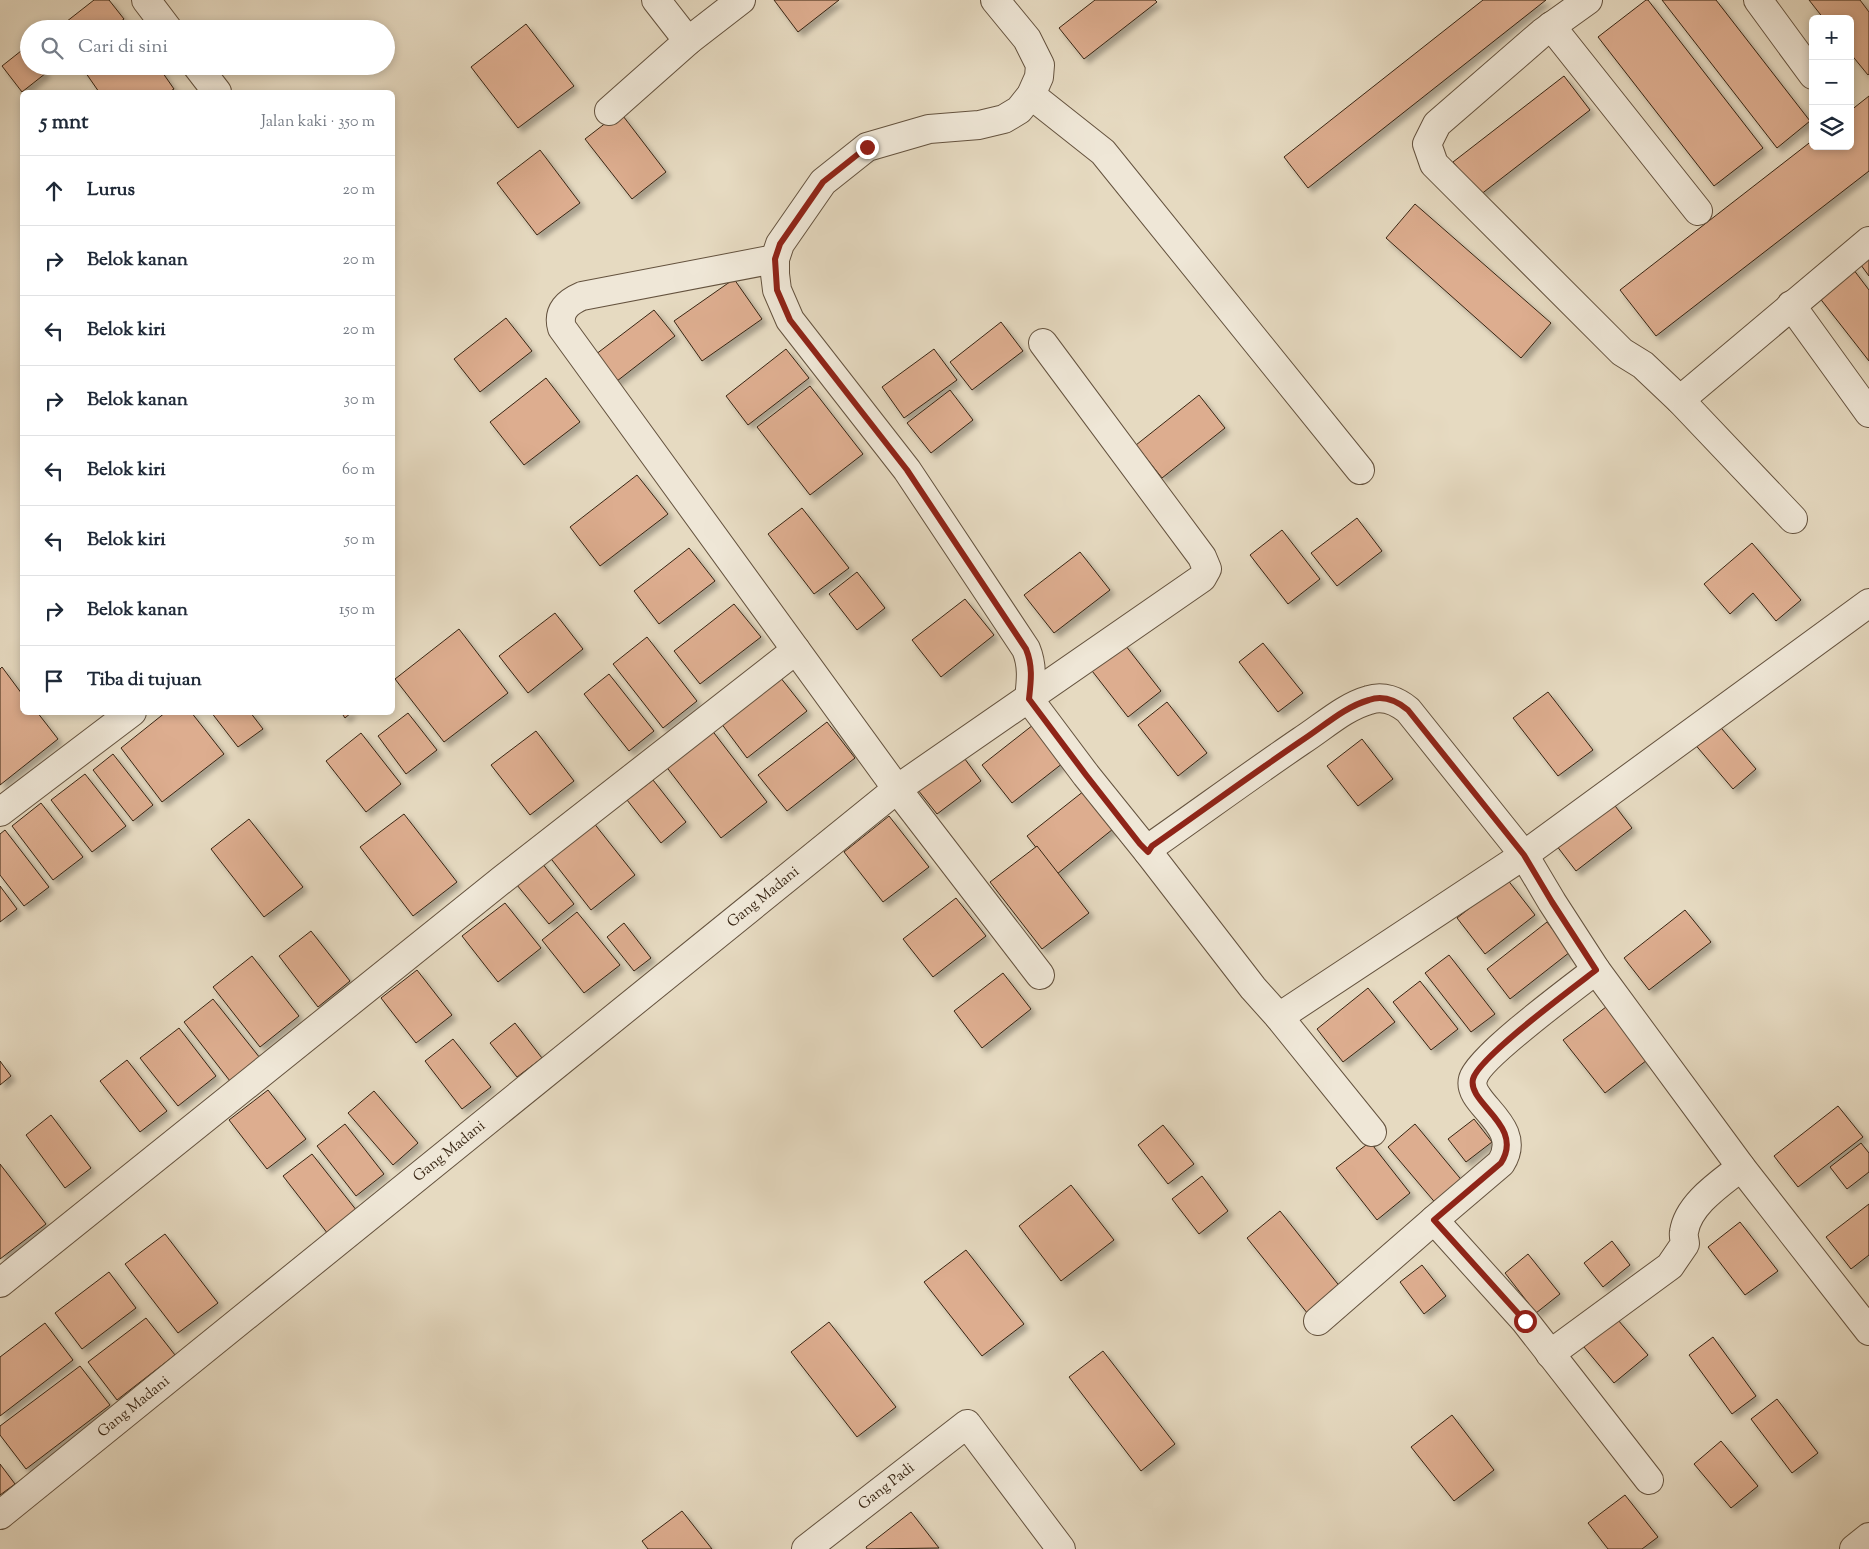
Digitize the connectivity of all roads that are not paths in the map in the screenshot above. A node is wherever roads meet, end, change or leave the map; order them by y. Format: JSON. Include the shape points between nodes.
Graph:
{"nodes":[{"id":1,"x":146,"y":0,"type":"edge"},
{"id":2,"x":656,"y":0,"type":"edge"},
{"id":3,"x":741,"y":0,"type":"edge"},
{"id":4,"x":996,"y":0,"type":"edge"},
{"id":5,"x":1588,"y":0,"type":"edge"},
{"id":6,"x":1758,"y":0,"type":"edge"},
{"id":7,"x":161,"y":20,"type":"edge"},
{"id":8,"x":1552,"y":26,"type":"junction"},
{"id":9,"x":688,"y":41,"type":"junction"},
{"id":10,"x":1809,"y":70,"type":"edge"},
{"id":11,"x":204,"y":75,"type":"edge"},
{"id":12,"x":215,"y":90,"type":"edge"},
{"id":13,"x":1031,"y":95,"type":"junction"},
{"id":14,"x":609,"y":111,"type":"dead end"},
{"id":15,"x":1698,"y":212,"type":"dead end"},
{"id":16,"x":1869,"y":241,"type":"edge"},
{"id":17,"x":775,"y":259,"type":"junction"},
{"id":18,"x":1791,"y":305,"type":"junction"},
{"id":19,"x":1043,"y":343,"type":"dead end"},
{"id":20,"x":1680,"y":400,"type":"junction"},
{"id":21,"x":1869,"y":413,"type":"edge"},
{"id":22,"x":1360,"y":470,"type":"dead end"},
{"id":23,"x":1793,"y":519,"type":"dead end"},
{"id":24,"x":1869,"y":603,"type":"edge"},
{"id":25,"x":796,"y":650,"type":"junction"},
{"id":26,"x":1029,"y":699,"type":"junction"},
{"id":27,"x":128,"y":715,"type":"edge"},
{"id":28,"x":897,"y":789,"type":"junction"},
{"id":29,"x":0,"y":812,"type":"edge"},
{"id":30,"x":1148,"y":852,"type":"junction"},
{"id":31,"x":1524,"y":855,"type":"junction"},
{"id":32,"x":1596,"y":970,"type":"junction"},
{"id":33,"x":1040,"y":975,"type":"dead end"},
{"id":34,"x":1279,"y":1016,"type":"junction"},
{"id":35,"x":1372,"y":1132,"type":"dead end"},
{"id":36,"x":1741,"y":1167,"type":"junction"},
{"id":37,"x":1434,"y":1220,"type":"junction"},
{"id":38,"x":0,"y":1283,"type":"edge"},
{"id":39,"x":1318,"y":1321,"type":"dead end"},
{"id":40,"x":1869,"y":1331,"type":"edge"},
{"id":41,"x":1550,"y":1354,"type":"junction"},
{"id":42,"x":1649,"y":1480,"type":"dead end"},
{"id":43,"x":0,"y":1515,"type":"edge"},
{"id":44,"x":1869,"y":1537,"type":"edge"},
{"id":45,"x":806,"y":1549,"type":"edge"},
{"id":46,"x":1061,"y":1549,"type":"edge"},
{"id":47,"x":1854,"y":1549,"type":"edge"}],
"edges":[{"from":1,"to":7,"type":"street"},
{"from":2,"to":9,"type":"street"},
{"from":3,"to":9,"type":"street"},
{"from":4,"to":13,"type":"street","via":[[1027,39],[1040,65]]},
{"from":5,"to":8,"type":"street"},
{"from":6,"to":10,"type":"street"},
{"from":8,"to":15,"type":"street"},
{"from":8,"to":20,"type":"street","via":[[1437,124],[1427,144],[1434,164],[1622,352],[1643,365]]},
{"from":9,"to":14,"type":"street"},
{"from":11,"to":12,"type":"street"},
{"from":13,"to":17,"type":"street","via":[[1019,110],[1004,119],[979,125],[930,129],[867,147],[823,182],[780,244]]},
{"from":13,"to":22,"type":"street","via":[[1103,152]]},
{"from":16,"to":18,"type":"street"},
{"from":17,"to":25,"type":"street","via":[[582,296],[562,310],[560,322],[565,334]]},
{"from":17,"to":26,"type":"street","via":[[777,290],[790,320],[907,470],[1026,649],[1031,666]]},
{"from":18,"to":20,"type":"street"},
{"from":18,"to":21,"type":"street"},
{"from":19,"to":26,"type":"street","name":"Gang Madani","via":[[1202,557],[1207,569],[1202,578]]},
{"from":20,"to":23,"type":"street"},
{"from":24,"to":31,"type":"street"},
{"from":25,"to":28,"type":"street"},
{"from":25,"to":38,"type":"street","via":[[503,879]]},
{"from":26,"to":28,"type":"street","name":"Gang Madani"},
{"from":26,"to":30,"type":"street"},
{"from":27,"to":29,"type":"street"},
{"from":28,"to":33,"type":"street"},
{"from":28,"to":43,"type":"street","name":"Gang Madani"},
{"from":30,"to":31,"type":"street","via":[[1152,846],[1353,706],[1371,699],[1388,699],[1408,710]]},
{"from":30,"to":34,"type":"street","via":[[1253,988]]},
{"from":31,"to":32,"type":"street"},
{"from":31,"to":34,"type":"street"},
{"from":32,"to":36,"type":"street"},
{"from":32,"to":37,"type":"street","via":[[1518,1032],[1477,1071],[1472,1080],[1473,1088],[1501,1127],[1506,1139],[1506,1156]]},
{"from":34,"to":35,"type":"street"},
{"from":36,"to":40,"type":"street"},
{"from":36,"to":41,"type":"street","via":[[1706,1194],[1684,1232],[1685,1244],[1670,1266]]},
{"from":37,"to":39,"type":"street"},
{"from":37,"to":41,"type":"street","via":[[1525,1321]]},
{"from":41,"to":42,"type":"street"},
{"from":44,"to":47,"type":"street"},
{"from":45,"to":46,"type":"street","name":"Gang Padi","via":[[968,1424]]}]}
